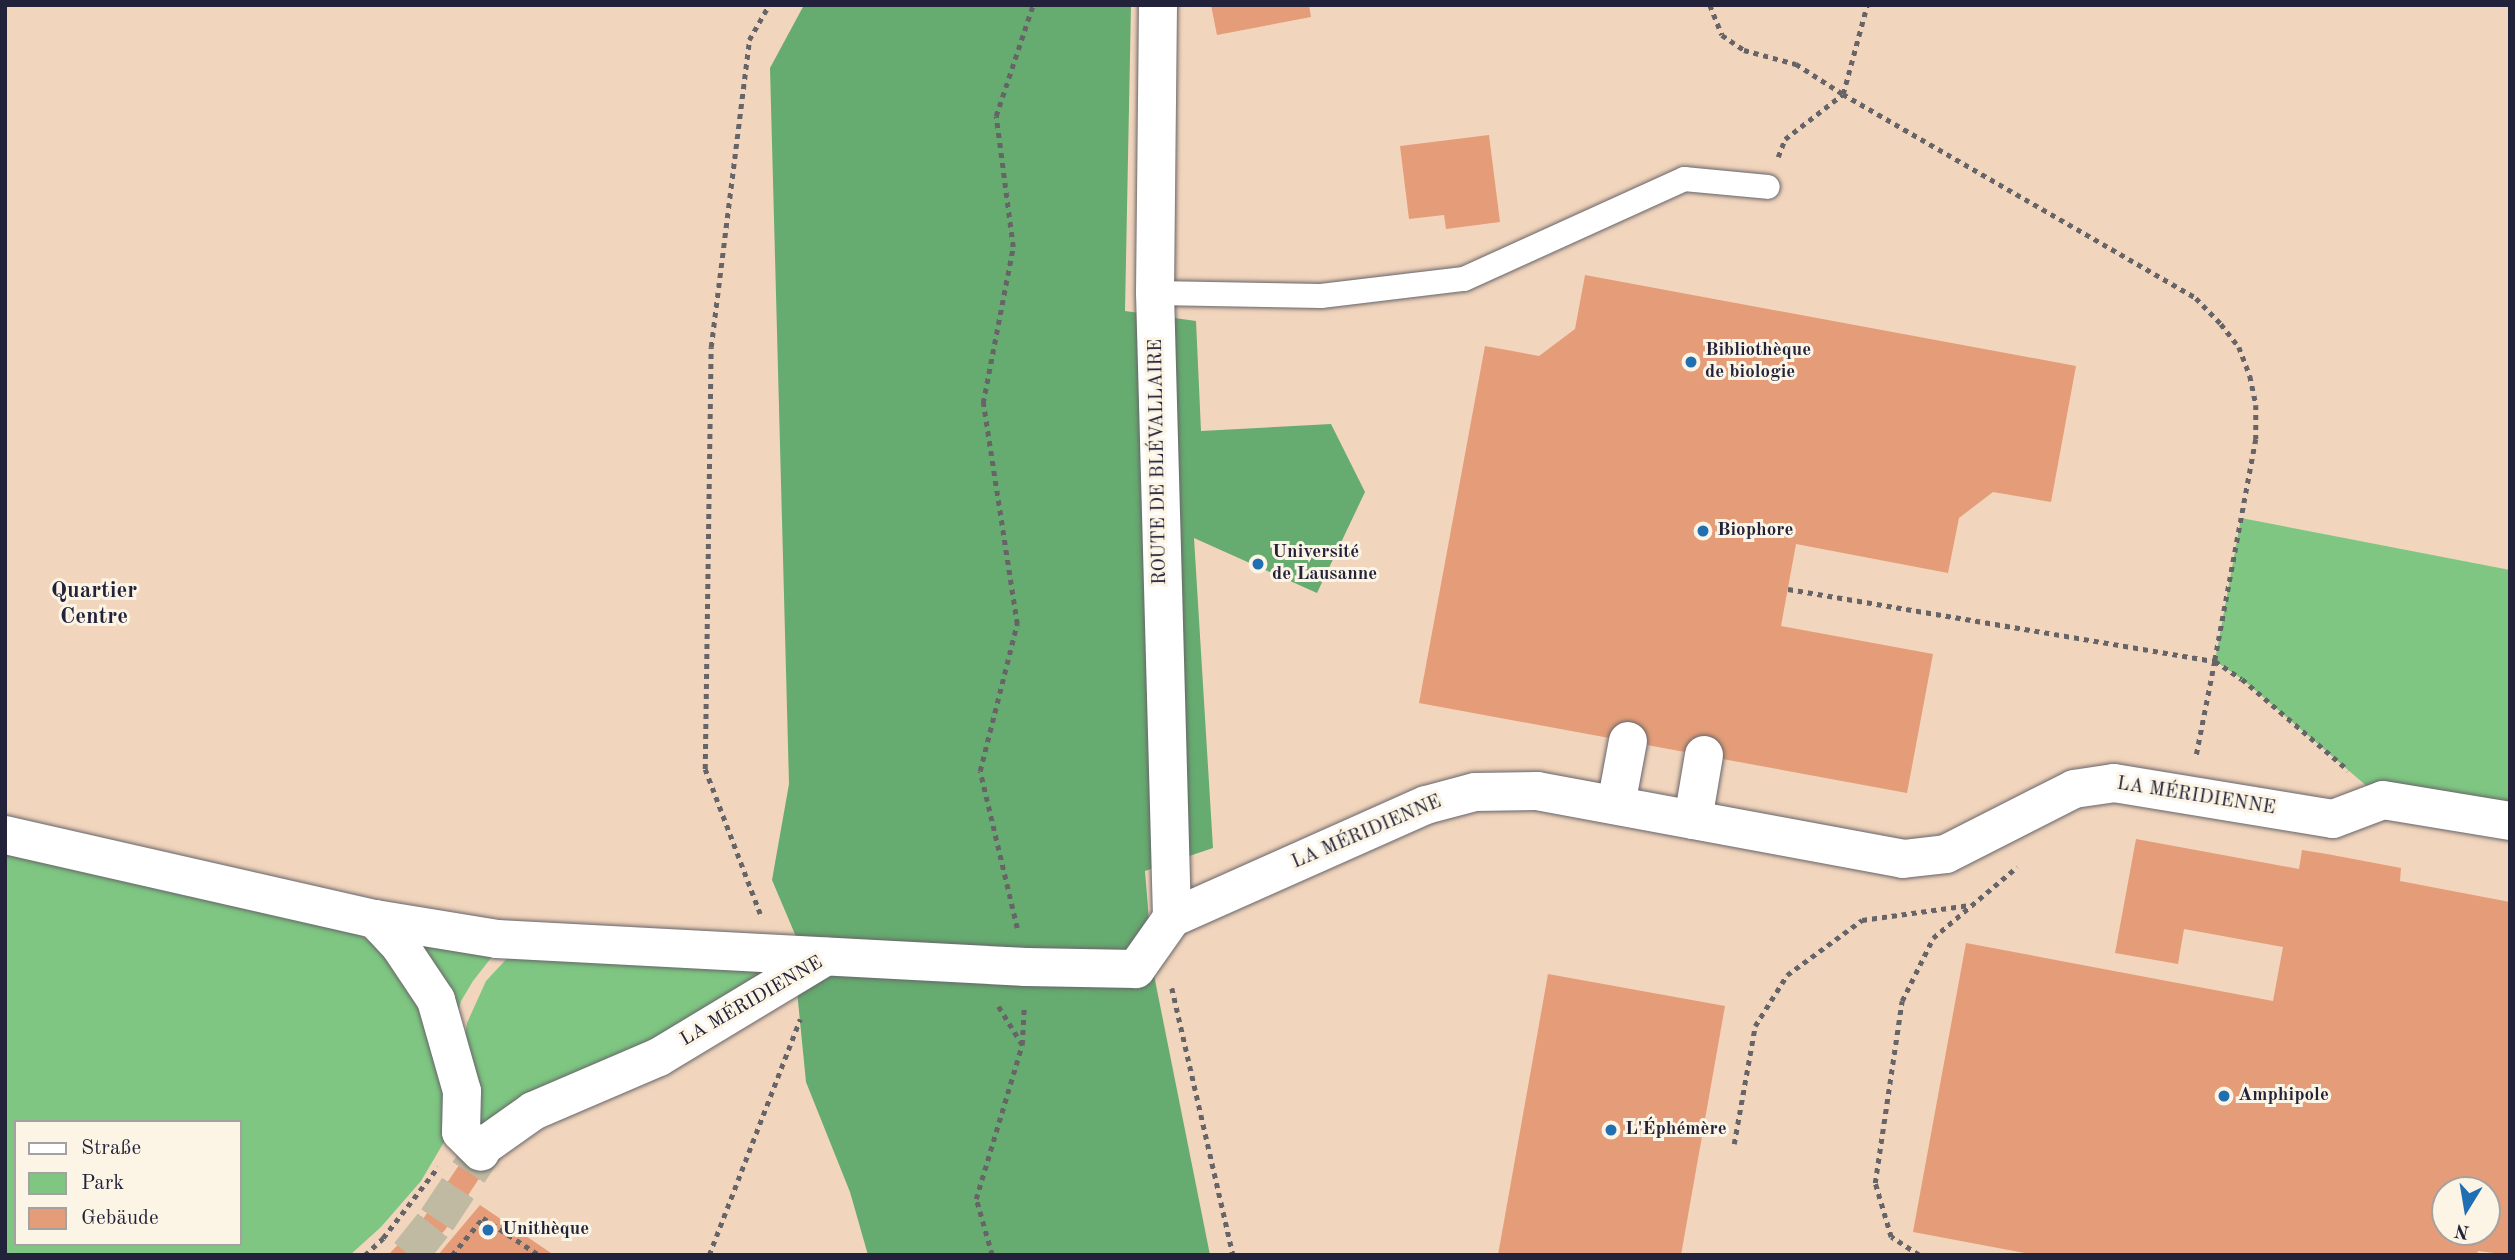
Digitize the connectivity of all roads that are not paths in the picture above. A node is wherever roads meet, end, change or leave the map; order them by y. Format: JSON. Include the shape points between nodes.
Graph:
{"nodes":[{"id":1,"x":1158,"y":5,"type":"edge"},
{"id":2,"x":1768,"y":187,"type":"road end"},
{"id":3,"x":1154,"y":293,"type":"junction"},
{"id":4,"x":1628,"y":741,"type":"dead end"},
{"id":5,"x":1704,"y":755,"type":"dead end"},
{"id":6,"x":1616,"y":805,"type":"junction"},
{"id":7,"x":1693,"y":820,"type":"junction"},
{"id":8,"x":2510,"y":821,"type":"edge"},
{"id":9,"x":5,"y":835,"type":"edge"},
{"id":10,"x":1172,"y":918,"type":"junction"},
{"id":11,"x":375,"y":919,"type":"junction"},
{"id":12,"x":825,"y":957,"type":"junction"}],
"edges":[{"from":1,"to":3,"type":"street","name":"ROUTE DE BLÉVALLAIRE"},
{"from":2,"to":3,"type":"lane","via":[[1684,179],[1464,279],[1321,296]]},
{"from":3,"to":10,"type":"street","name":"ROUTE DE BLÉVALLAIRE"},
{"from":4,"to":6,"type":"street"},
{"from":5,"to":7,"type":"street"},
{"from":6,"to":7,"type":"street","name":"LA MÉRIDIENNE"},
{"from":6,"to":10,"type":"street","name":"LA MÉRIDIENNE","via":[[1537,791],[1456,796],[1426,805]]},
{"from":7,"to":8,"type":"street","name":"LA MÉRIDIENNE","via":[[1903,859],[1946,854],[2074,789],[2114,783],[2333,819],[2383,800]]},
{"from":9,"to":11,"type":"street"},
{"from":10,"to":12,"type":"street","name":"LA MÉRIDIENNE","via":[[1136,969]]},
{"from":11,"to":12,"type":"street","via":[[498,939]]},
{"from":11,"to":12,"type":"street","name":"LA MÉRIDIENNE","via":[[400,946],[436,1000],[477,1142],[533,1111],[659,1057]]}]}
